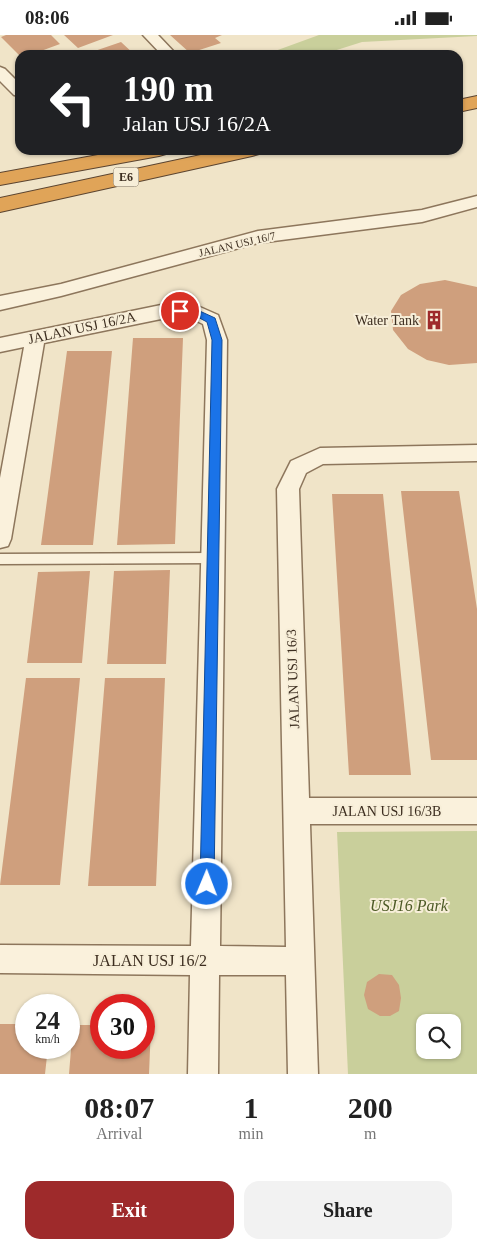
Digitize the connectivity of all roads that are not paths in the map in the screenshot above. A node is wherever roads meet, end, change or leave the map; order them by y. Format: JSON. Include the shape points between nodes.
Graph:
{"nodes":[{"id":1,"x":150,"y":35,"type":"edge"},
{"id":2,"x":165,"y":50,"type":"edge"},
{"id":3,"x":0,"y":72,"type":"edge"},
{"id":4,"x":477,"y":85,"type":"edge"},
{"id":5,"x":15,"y":88,"type":"edge"},
{"id":6,"x":463,"y":88,"type":"edge"},
{"id":7,"x":477,"y":102,"type":"edge"},
{"id":8,"x":463,"y":105,"type":"edge"},
{"id":9,"x":132,"y":155,"type":"edge"},
{"id":10,"x":229,"y":155,"type":"edge"},
{"id":11,"x":0,"y":179,"type":"edge"},
{"id":12,"x":477,"y":201,"type":"edge"},
{"id":13,"x":0,"y":205,"type":"edge"},
{"id":14,"x":0,"y":303,"type":"edge"},
{"id":15,"x":35,"y":338,"type":"junction"},
{"id":16,"x":0,"y":345,"type":"edge"},
{"id":17,"x":477,"y":453,"type":"edge"},
{"id":18,"x":0,"y":539,"type":"edge"},
{"id":19,"x":213,"y":558,"type":"junction"},
{"id":20,"x":0,"y":559,"type":"edge"},
{"id":21,"x":296,"y":811,"type":"junction"},
{"id":22,"x":477,"y":811,"type":"edge"},
{"id":23,"x":0,"y":959,"type":"edge"},
{"id":24,"x":205,"y":960,"type":"junction"},
{"id":25,"x":300,"y":961,"type":"junction"},
{"id":26,"x":203,"y":1074,"type":"edge"},
{"id":27,"x":303,"y":1074,"type":"edge"}],
"edges":[{"from":1,"to":2,"type":"street"},
{"from":3,"to":5,"type":"street"},
{"from":4,"to":6,"type":"highway"},
{"from":7,"to":8,"type":"highway"},
{"from":9,"to":11,"type":"highway","number":"E6"},
{"from":10,"to":13,"type":"highway","number":"E6"},
{"from":12,"to":14,"type":"street","name":"JALAN USJ 16/7","via":[[422,216],[316,227],[258,237],[61,290]]},
{"from":15,"to":16,"type":"street","name":"JALAN USJ 16/2A"},
{"from":15,"to":18,"type":"street"},
{"from":15,"to":19,"type":"street","name":"JALAN USJ 16/2A","via":[[166,311],[193,311],[211,320],[217,340]]},
{"from":17,"to":21,"type":"street","name":"JALAN USJ 16/3","via":[[340,454],[320,456],[298,467],[288,489]]},
{"from":19,"to":20,"type":"lane"},
{"from":19,"to":24,"type":"street","name":"JALAN USJ 16/2A"},
{"from":21,"to":22,"type":"street","name":"JALAN USJ 16/3B"},
{"from":21,"to":25,"type":"street","name":"JALAN USJ 16/3"},
{"from":23,"to":24,"type":"street","name":"JALAN USJ 16/2"},
{"from":24,"to":25,"type":"street","name":"JALAN USJ 16/2"},
{"from":24,"to":26,"type":"street","name":"JALAN USJ 16/2A"},
{"from":25,"to":27,"type":"street","name":"JALAN USJ 16/3"}]}
